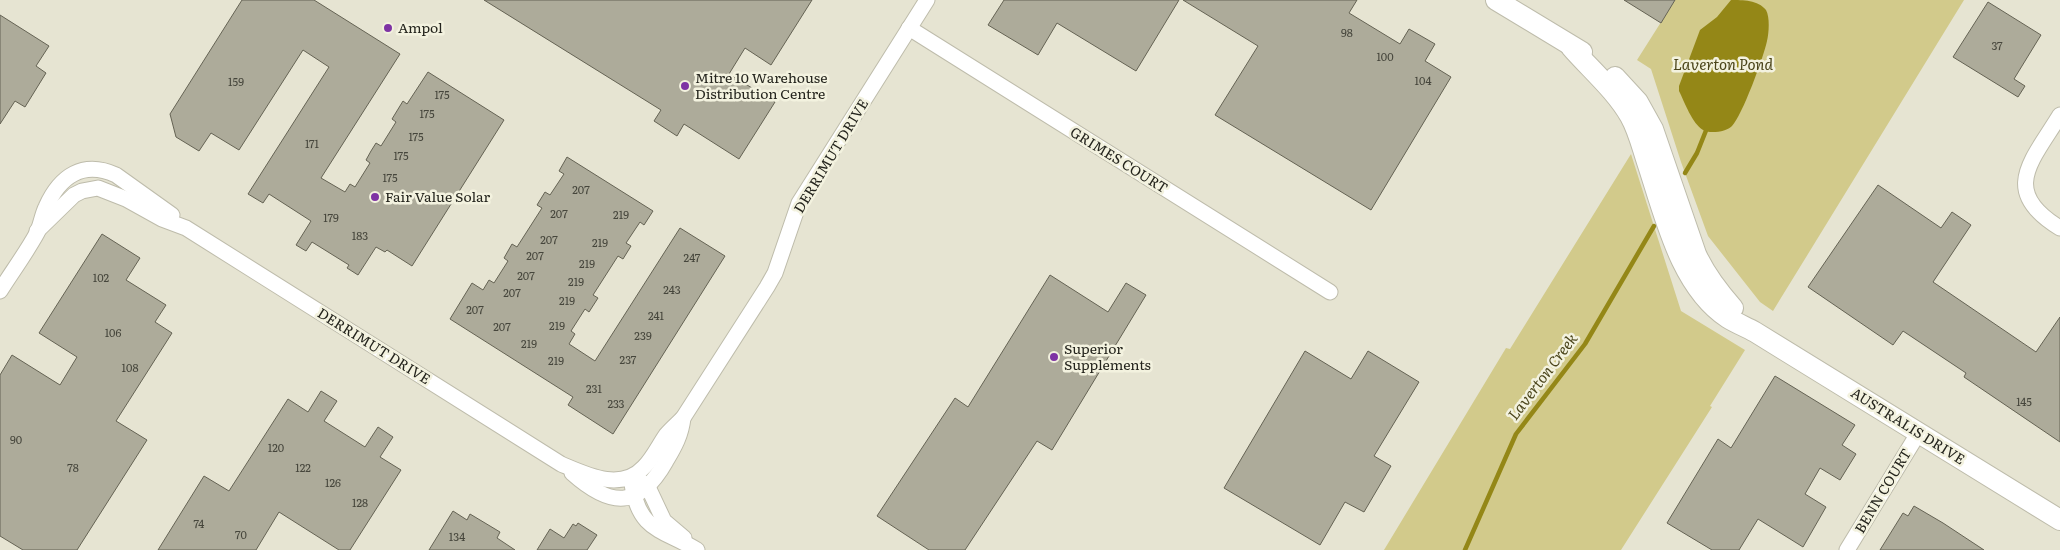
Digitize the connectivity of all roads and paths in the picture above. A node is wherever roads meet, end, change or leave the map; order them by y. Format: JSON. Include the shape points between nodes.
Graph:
{"nodes":[{"id":1,"x":927,"y":0,"type":"edge"},
{"id":2,"x":1496,"y":0,"type":"edge"},
{"id":3,"x":909,"y":28,"type":"junction"},
{"id":4,"x":2060,"y":115,"type":"edge"},
{"id":5,"x":98,"y":169,"type":"junction"},
{"id":6,"x":98,"y":188,"type":"junction"},
{"id":7,"x":186,"y":228,"type":"junction"},
{"id":8,"x":2060,"y":228,"type":"edge"},
{"id":9,"x":37,"y":231,"type":"junction"},
{"id":10,"x":0,"y":292,"type":"edge"},
{"id":11,"x":1330,"y":292,"type":"dead end"},
{"id":12,"x":683,"y":418,"type":"junction"},
{"id":13,"x":1919,"y":432,"type":"junction"},
{"id":14,"x":561,"y":464,"type":"junction"},
{"id":15,"x":631,"y":476,"type":"junction"},
{"id":16,"x":648,"y":487,"type":"junction"},
{"id":17,"x":634,"y":494,"type":"junction"},
{"id":18,"x":2060,"y":520,"type":"edge"},
{"id":19,"x":693,"y":548,"type":"edge"},
{"id":20,"x":1847,"y":550,"type":"edge"}],
"edges":[{"from":1,"to":3,"type":"street","name":"DERRIMUT DRIVE"},
{"from":2,"to":13,"type":"street","name":"AUSTRALIS DRIVE","via":[[1571,47],[1618,98],[1630,116],[1643,148],[1674,244],[1701,292],[1726,317]]},
{"from":3,"to":11,"type":"street","name":"GRIMES COURT"},
{"from":3,"to":12,"type":"street","name":"DERRIMUT DRIVE","via":[[799,203],[775,273]]},
{"from":4,"to":8,"type":"street","via":[[2026,174],[2025,188],[2033,207]]},
{"from":5,"to":6,"type":"street"},
{"from":5,"to":7,"type":"street","name":"DERRIMUT DRIVE","via":[[116,175],[168,211]]},
{"from":5,"to":9,"type":"street","via":[[73,173],[65,179],[51,197]]},
{"from":6,"to":7,"type":"street","name":"DERRIMUT DRIVE"},
{"from":6,"to":9,"type":"street","via":[[74,195]]},
{"from":7,"to":14,"type":"street","name":"DERRIMUT DRIVE"},
{"from":9,"to":10,"type":"street"},
{"from":12,"to":15,"type":"street","name":"DERRIMUT DRIVE","via":[[668,433],[645,467]]},
{"from":12,"to":16,"type":"street","name":"DERRIMUT DRIVE","via":[[679,438]]},
{"from":13,"to":18,"type":"street","name":"AUSTRALIS DRIVE"},
{"from":13,"to":20,"type":"street","name":"BENN COURT"},
{"from":14,"to":15,"type":"street","name":"DERRIMUT DRIVE","via":[[604,480],[617,481]]},
{"from":14,"to":17,"type":"street","name":"DERRIMUT DRIVE","via":[[585,485],[603,495],[615,499]]},
{"from":15,"to":16,"type":"street"},
{"from":15,"to":17,"type":"street"},
{"from":16,"to":17,"type":"street","name":"DERRIMUT DRIVE"},
{"from":16,"to":19,"type":"street","via":[[664,521]]},
{"from":17,"to":19,"type":"street","via":[[651,526]]}]}
